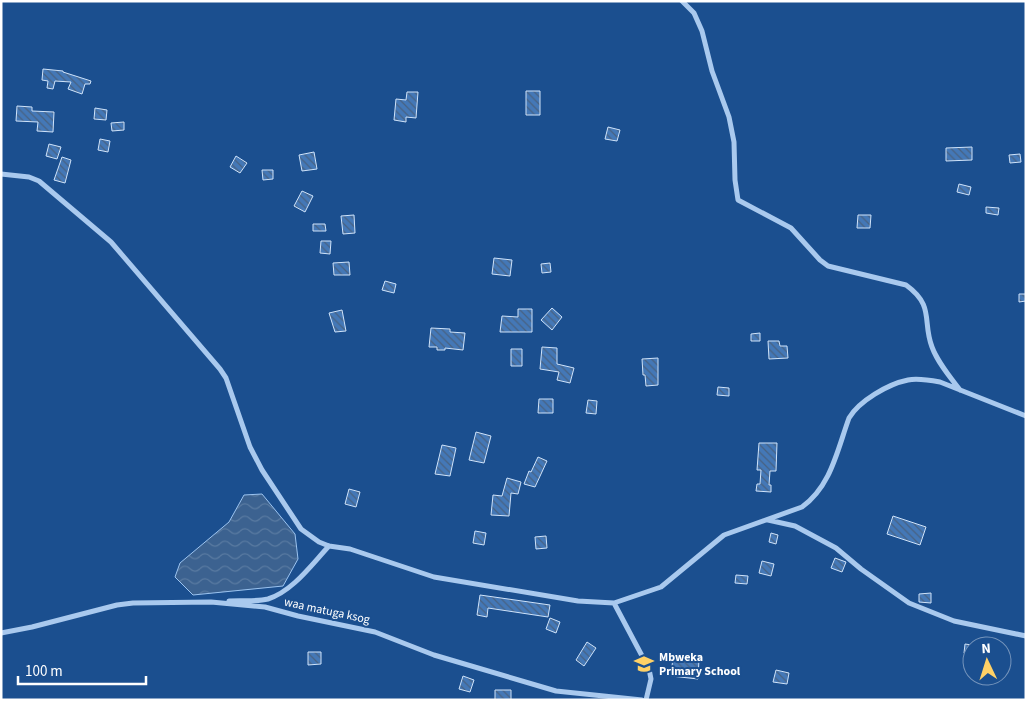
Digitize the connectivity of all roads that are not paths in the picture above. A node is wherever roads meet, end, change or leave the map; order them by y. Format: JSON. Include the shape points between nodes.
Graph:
{"nodes":[{"id":1,"x":682,"y":1,"type":"edge"},
{"id":2,"x":1,"y":174,"type":"edge"},
{"id":3,"x":960,"y":390,"type":"junction"},
{"id":4,"x":1026,"y":416,"type":"edge"},
{"id":5,"x":767,"y":520,"type":"junction"},
{"id":6,"x":329,"y":546,"type":"junction"},
{"id":7,"x":211,"y":602,"type":"junction"},
{"id":8,"x":614,"y":603,"type":"junction"},
{"id":9,"x":1,"y":633,"type":"edge"},
{"id":10,"x":1026,"y":636,"type":"edge"},
{"id":11,"x":642,"y":700,"type":"edge"},
{"id":12,"x":646,"y":700,"type":"edge"}],
"edges":[{"from":1,"to":3,"type":"street","via":[[694,13],[702,31],[729,117],[738,200],[791,228],[828,266],[900,283],[915,292],[928,318],[928,338],[933,351]]},
{"from":2,"to":6,"type":"street","via":[[39,181],[111,242],[150,286],[223,374],[250,447],[301,529]]},
{"from":3,"to":4,"type":"street"},
{"from":3,"to":5,"type":"street","via":[[940,382],[909,380],[896,383],[868,399],[849,418],[823,486],[802,508]]},
{"from":5,"to":8,"type":"street","via":[[724,535],[661,588]]},
{"from":5,"to":10,"type":"street","via":[[795,526],[836,548],[909,603],[954,621]]},
{"from":6,"to":7,"type":"street","via":[[295,583],[275,596]]},
{"from":6,"to":8,"type":"street","via":[[350,548],[434,577],[578,601]]},
{"from":7,"to":9,"type":"street","name":"waa matuga ksog","via":[[153,601],[116,605]]},
{"from":7,"to":11,"type":"street","name":"waa matuga ksog","via":[[264,607],[375,632],[434,656],[556,692]]},
{"from":8,"to":12,"type":"street","via":[[649,669],[651,679]]}]}
